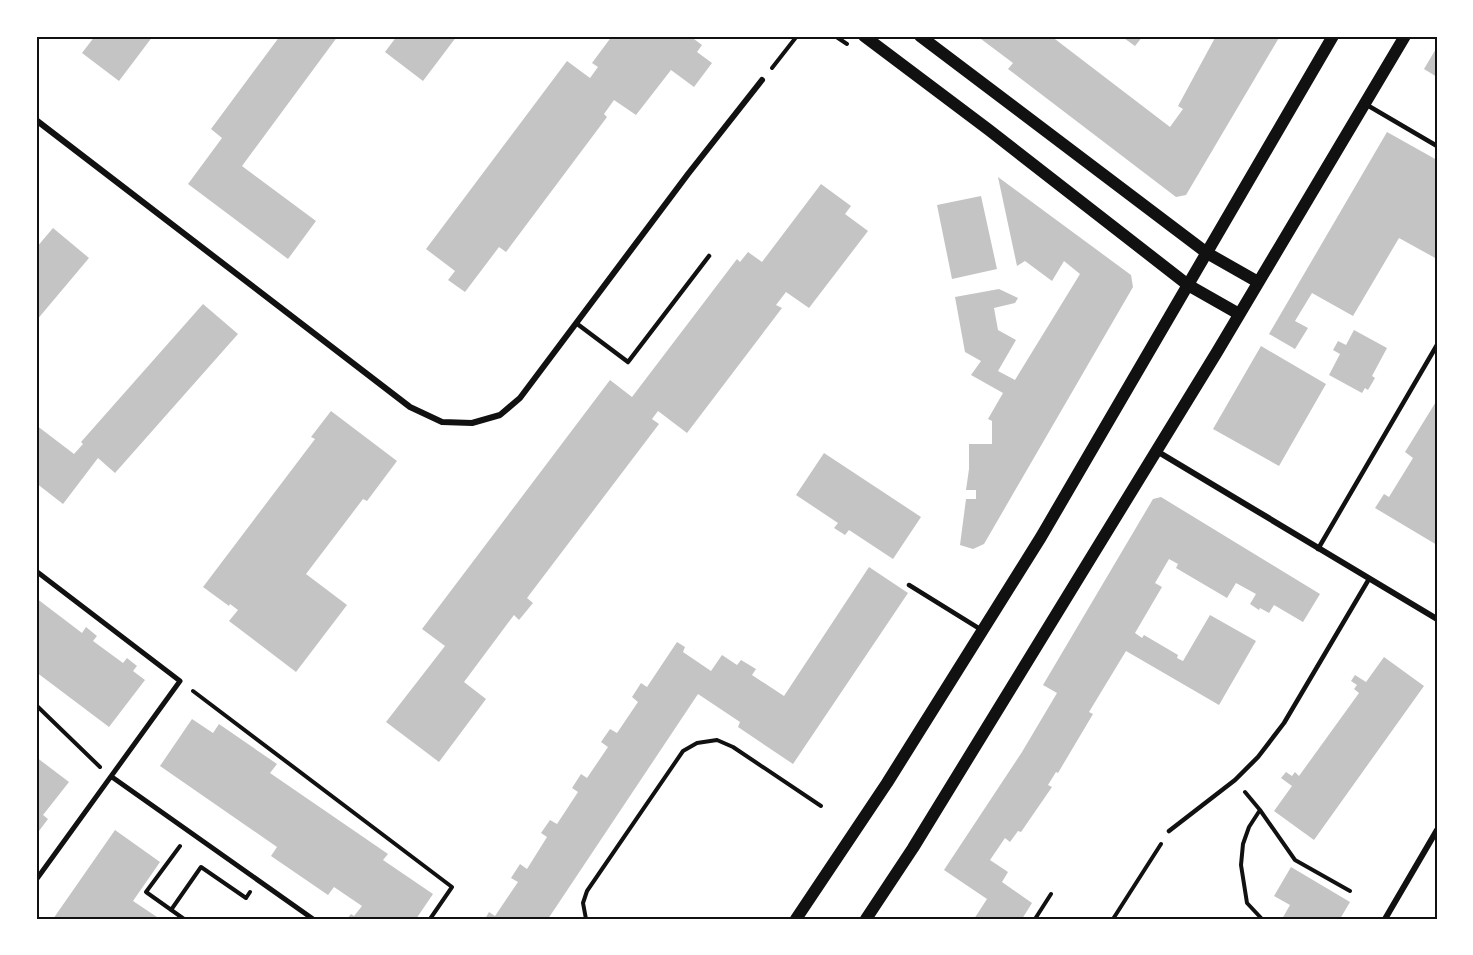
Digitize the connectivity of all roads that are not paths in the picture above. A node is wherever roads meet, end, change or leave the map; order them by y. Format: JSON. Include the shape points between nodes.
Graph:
{"nodes":[{"id":1,"x":864,"y":36,"type":"edge"},
{"id":2,"x":920,"y":36,"type":"edge"},
{"id":3,"x":1333,"y":36,"type":"edge"},
{"id":4,"x":1405,"y":36,"type":"edge"},
{"id":5,"x":762,"y":80,"type":"road end"},
{"id":6,"x":1364,"y":104,"type":"junction"},
{"id":7,"x":36,"y":120,"type":"edge"},
{"id":8,"x":1437,"y":146,"type":"edge"},
{"id":9,"x":1207,"y":253,"type":"junction"},
{"id":10,"x":709,"y":256,"type":"dead end"},
{"id":11,"x":1258,"y":282,"type":"junction"},
{"id":12,"x":1188,"y":285,"type":"junction"},
{"id":13,"x":1239,"y":314,"type":"junction"},
{"id":14,"x":576,"y":323,"type":"junction"},
{"id":15,"x":1437,"y":345,"type":"edge"},
{"id":16,"x":1155,"y":450,"type":"junction"},
{"id":17,"x":1318,"y":549,"type":"junction"},
{"id":18,"x":36,"y":572,"type":"edge"},
{"id":19,"x":1369,"y":579,"type":"junction"},
{"id":20,"x":909,"y":585,"type":"dead end"},
{"id":21,"x":1437,"y":619,"type":"edge"},
{"id":22,"x":982,"y":630,"type":"junction"},
{"id":23,"x":112,"y":777,"type":"junction"},
{"id":24,"x":1437,"y":830,"type":"edge"},
{"id":25,"x":1169,"y":831,"type":"road end"},
{"id":26,"x":36,"y":880,"type":"edge"},
{"id":27,"x":313,"y":919,"type":"edge"},
{"id":28,"x":796,"y":919,"type":"edge"},
{"id":29,"x":866,"y":919,"type":"edge"},
{"id":30,"x":1384,"y":919,"type":"edge"}],
"edges":[{"from":1,"to":12,"type":"main road"},
{"from":2,"to":9,"type":"main road"},
{"from":3,"to":9,"type":"main road"},
{"from":4,"to":6,"type":"main road"},
{"from":5,"to":14,"type":"street"},
{"from":6,"to":8,"type":"lane"},
{"from":6,"to":11,"type":"main road"},
{"from":7,"to":14,"type":"street","via":[[410,407],[442,422],[472,423],[500,415],[520,398]]},
{"from":9,"to":11,"type":"main road"},
{"from":9,"to":12,"type":"main road"},
{"from":10,"to":14,"type":"lane","via":[[628,362]]},
{"from":11,"to":13,"type":"main road"},
{"from":12,"to":13,"type":"main road"},
{"from":12,"to":22,"type":"main road"},
{"from":13,"to":16,"type":"main road"},
{"from":15,"to":17,"type":"lane"},
{"from":16,"to":17,"type":"street"},
{"from":16,"to":29,"type":"main road"},
{"from":17,"to":19,"type":"street"},
{"from":18,"to":23,"type":"street","via":[[180,681]]},
{"from":19,"to":21,"type":"street"},
{"from":19,"to":25,"type":"lane","via":[[1284,723],[1258,757]]},
{"from":20,"to":22,"type":"lane"},
{"from":22,"to":28,"type":"main road"},
{"from":23,"to":26,"type":"street"},
{"from":23,"to":27,"type":"street"},
{"from":24,"to":30,"type":"street"}]}
